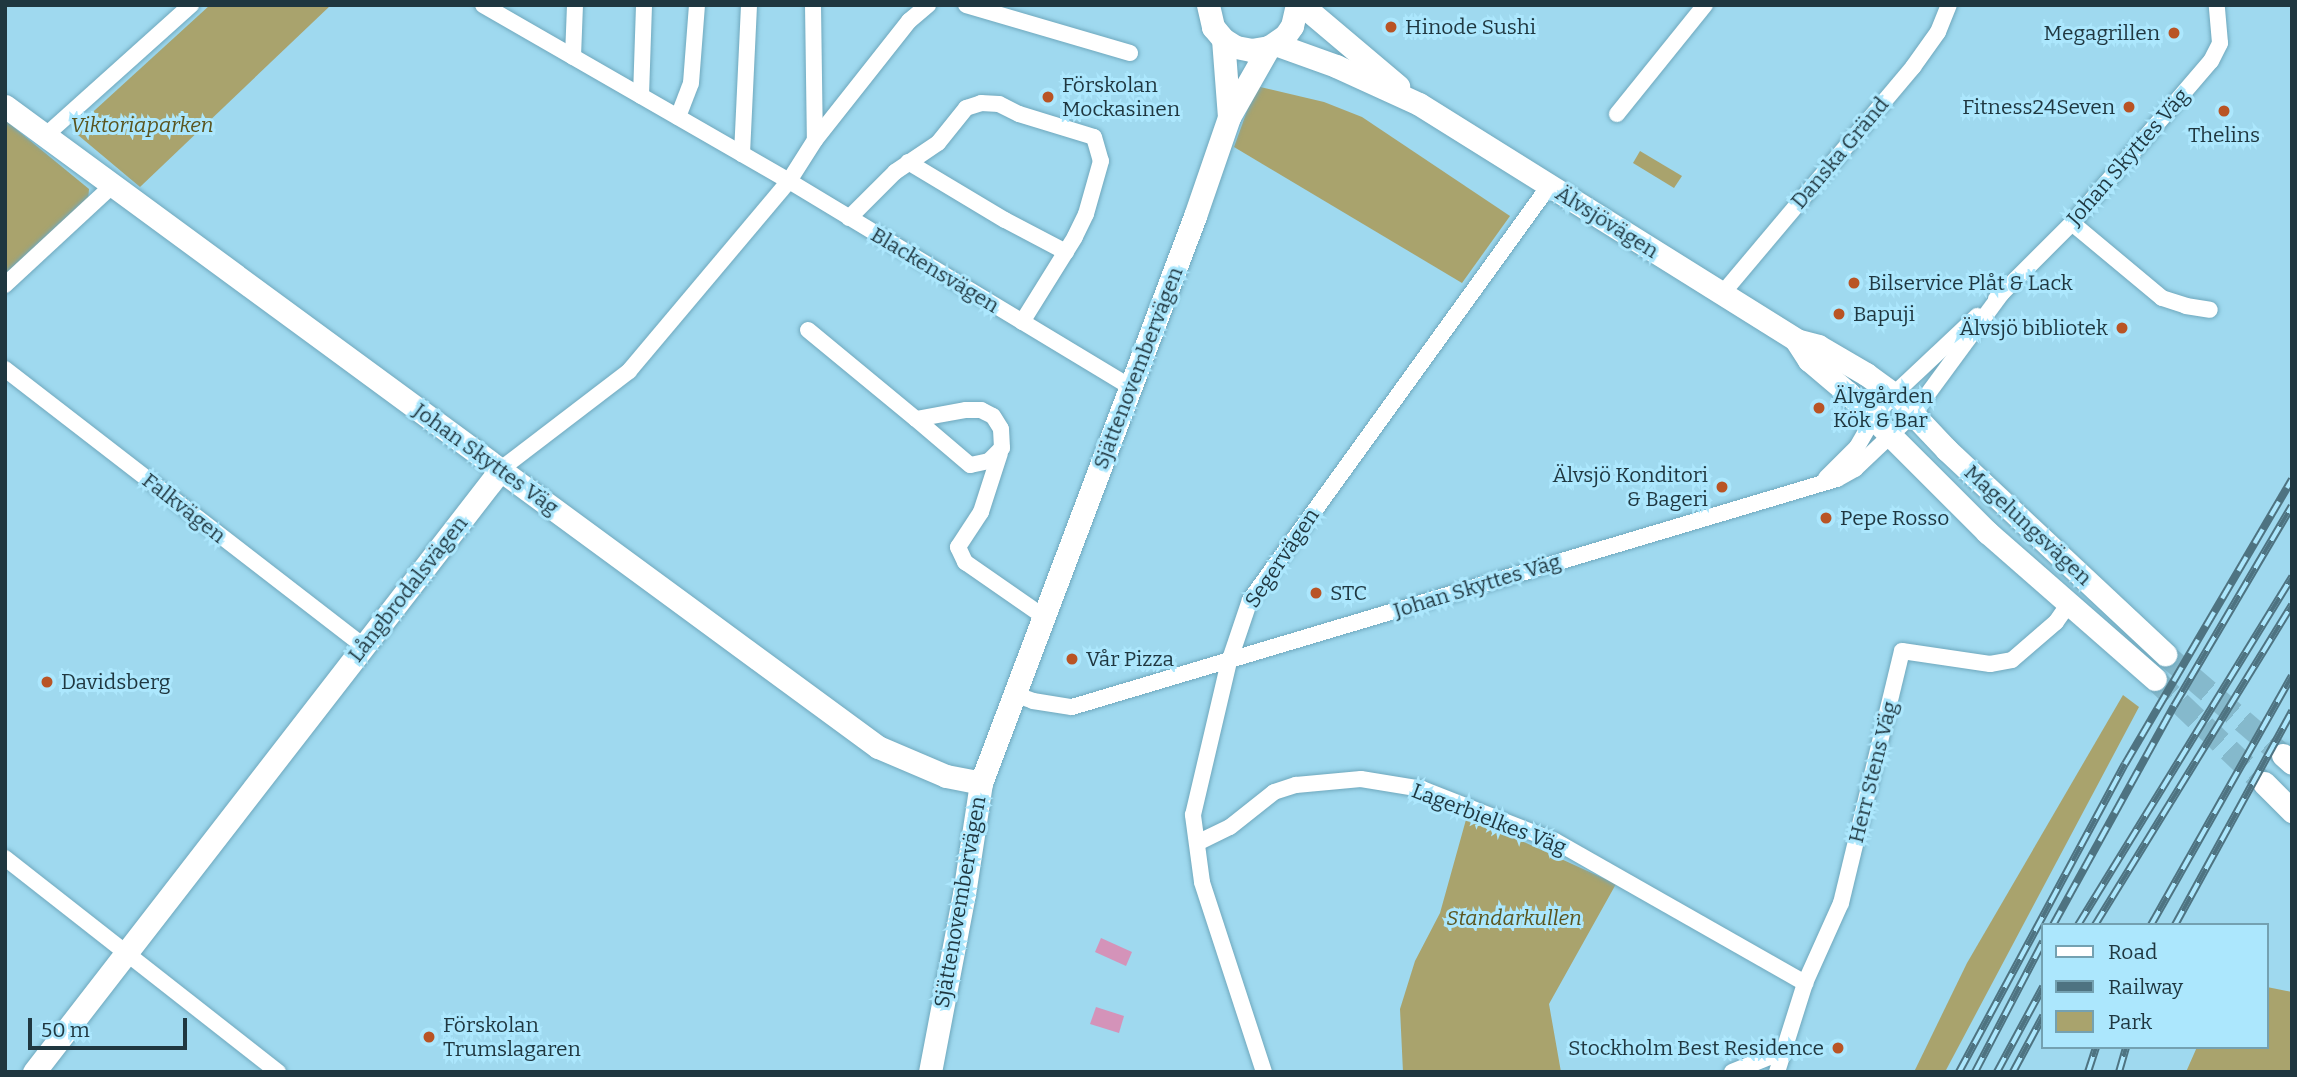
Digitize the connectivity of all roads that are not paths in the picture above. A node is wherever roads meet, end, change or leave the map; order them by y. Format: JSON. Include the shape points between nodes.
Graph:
{"nodes":[{"id":1,"x":191,"y":5,"type":"edge"},
{"id":2,"x":483,"y":5,"type":"edge"},
{"id":3,"x":575,"y":5,"type":"edge"},
{"id":4,"x":644,"y":5,"type":"edge"},
{"id":5,"x":697,"y":5,"type":"edge"},
{"id":6,"x":749,"y":5,"type":"edge"},
{"id":7,"x":813,"y":5,"type":"edge"},
{"id":8,"x":928,"y":5,"type":"edge"},
{"id":9,"x":966,"y":5,"type":"edge"},
{"id":10,"x":1299,"y":5,"type":"edge"},
{"id":11,"x":1705,"y":5,"type":"edge"},
{"id":12,"x":1949,"y":5,"type":"edge"},
{"id":13,"x":2217,"y":5,"type":"edge"},
{"id":14,"x":1205,"y":8,"type":"edge"},
{"id":15,"x":504,"y":11,"type":"edge"},
{"id":16,"x":1223,"y":39,"type":"junction"},
{"id":17,"x":1272,"y":46,"type":"junction"},
{"id":18,"x":1130,"y":53,"type":"dead end"},
{"id":19,"x":573,"y":57,"type":"junction"},
{"id":20,"x":641,"y":96,"type":"junction"},
{"id":21,"x":1419,"y":104,"type":"junction"},
{"id":22,"x":5,"y":106,"type":"edge"},
{"id":23,"x":1617,"y":114,"type":"dead end"},
{"id":24,"x":678,"y":117,"type":"junction"},
{"id":25,"x":1229,"y":117,"type":"junction"},
{"id":26,"x":46,"y":135,"type":"junction"},
{"id":27,"x":816,"y":139,"type":"junction"},
{"id":28,"x":742,"y":154,"type":"junction"},
{"id":29,"x":908,"y":162,"type":"junction"},
{"id":30,"x":789,"y":181,"type":"junction"},
{"id":31,"x":113,"y":185,"type":"junction"},
{"id":32,"x":1549,"y":186,"type":"junction"},
{"id":33,"x":849,"y":218,"type":"junction"},
{"id":34,"x":2072,"y":223,"type":"junction"},
{"id":35,"x":1066,"y":252,"type":"junction"},
{"id":36,"x":5,"y":285,"type":"edge"},
{"id":37,"x":2003,"y":293,"type":"junction"},
{"id":38,"x":1722,"y":294,"type":"junction"},
{"id":39,"x":2210,"y":310,"type":"dead end"},
{"id":40,"x":1022,"y":322,"type":"junction"},
{"id":41,"x":808,"y":330,"type":"dead end"},
{"id":42,"x":1796,"y":340,"type":"junction"},
{"id":43,"x":5,"y":369,"type":"edge"},
{"id":44,"x":1131,"y":387,"type":"junction"},
{"id":45,"x":1894,"y":394,"type":"junction"},
{"id":46,"x":1913,"y":414,"type":"junction"},
{"id":47,"x":916,"y":419,"type":"junction"},
{"id":48,"x":1873,"y":419,"type":"junction"},
{"id":49,"x":1891,"y":435,"type":"junction"},
{"id":50,"x":1002,"y":448,"type":"junction"},
{"id":51,"x":501,"y":469,"type":"junction"},
{"id":52,"x":1819,"y":485,"type":"junction"},
{"id":53,"x":2068,"y":605,"type":"junction"},
{"id":54,"x":1044,"y":617,"type":"junction"},
{"id":55,"x":363,"y":646,"type":"junction"},
{"id":56,"x":2165,"y":654,"type":"tunnel mouth"},
{"id":57,"x":1229,"y":662,"type":"junction"},
{"id":58,"x":2155,"y":679,"type":"tunnel mouth"},
{"id":59,"x":1014,"y":694,"type":"junction"},
{"id":60,"x":981,"y":783,"type":"junction"},
{"id":61,"x":2264,"y":783,"type":"tunnel mouth"},
{"id":62,"x":2292,"y":811,"type":"edge"},
{"id":63,"x":1199,"y":842,"type":"junction"},
{"id":64,"x":5,"y":858,"type":"edge"},
{"id":65,"x":126,"y":952,"type":"junction"},
{"id":66,"x":1805,"y":982,"type":"junction"},
{"id":67,"x":1784,"y":1051,"type":"junction"},
{"id":68,"x":34,"y":1072,"type":"edge"},
{"id":69,"x":278,"y":1072,"type":"edge"},
{"id":70,"x":930,"y":1072,"type":"edge"},
{"id":71,"x":1264,"y":1072,"type":"edge"},
{"id":72,"x":1732,"y":1072,"type":"edge"},
{"id":73,"x":1777,"y":1072,"type":"edge"}],
"edges":[{"from":1,"to":26,"type":"street"},
{"from":2,"to":15,"type":"street","name":"Blackensvägen"},
{"from":3,"to":19,"type":"street"},
{"from":4,"to":20,"type":"street"},
{"from":5,"to":24,"type":"street","via":[[691,83]]},
{"from":6,"to":28,"type":"street"},
{"from":7,"to":27,"type":"street"},
{"from":8,"to":27,"type":"street","name":"Långbrodalsvägen","via":[[909,21]]},
{"from":9,"to":18,"type":"street"},
{"from":10,"to":17,"type":"street","name":"Sjättenovembervägen","via":[[1292,26]]},
{"from":10,"to":21,"type":"street","name":"Älvsjövägen"},
{"from":11,"to":23,"type":"street"},
{"from":12,"to":38,"type":"street","name":"Danska Gränd","via":[[1938,32],[1913,67]]},
{"from":13,"to":34,"type":"street","name":"Johan Skyttes Väg","via":[[2220,43],[2211,61]]},
{"from":14,"to":16,"type":"street"},
{"from":15,"to":19,"type":"street","name":"Blackensvägen"},
{"from":16,"to":17,"type":"street","name":"Älvsjövägen","via":[[1251,50]]},
{"from":16,"to":25,"type":"street","name":"Sjättenovembervägen"},
{"from":17,"to":21,"type":"street","name":"Älvsjövägen","via":[[1336,66]]},
{"from":17,"to":25,"type":"street","name":"Sjättenovembervägen"},
{"from":19,"to":20,"type":"street","name":"Blackensvägen"},
{"from":20,"to":24,"type":"street","name":"Blackensvägen"},
{"from":21,"to":32,"type":"street","name":"Älvsjövägen"},
{"from":22,"to":26,"type":"street","name":"Johan Skyttes Väg"},
{"from":24,"to":28,"type":"street","name":"Blackensvägen"},
{"from":25,"to":44,"type":"street","name":"Sjättenovembervägen"},
{"from":26,"to":31,"type":"street","name":"Johan Skyttes Väg"},
{"from":27,"to":30,"type":"street","name":"Långbrodalsvägen"},
{"from":28,"to":30,"type":"street","name":"Blackensvägen"},
{"from":29,"to":33,"type":"street","name":"Blackensvägen"},
{"from":29,"to":35,"type":"street"},
{"from":29,"to":35,"type":"street","name":"Blackensvägen","via":[[938,143],[966,108],[981,103],[999,104],[1094,137],[1101,161],[1086,214]]},
{"from":30,"to":33,"type":"street","name":"Blackensvägen"},
{"from":30,"to":51,"type":"street","name":"Långbrodalsvägen","via":[[629,371]]},
{"from":31,"to":36,"type":"street"},
{"from":31,"to":51,"type":"street","name":"Johan Skyttes Väg"},
{"from":32,"to":38,"type":"street","name":"Älvsjövägen"},
{"from":32,"to":57,"type":"street","name":"Segervägen","via":[[1250,600]]},
{"from":33,"to":40,"type":"street","name":"Blackensvägen"},
{"from":34,"to":37,"type":"street","name":"Johan Skyttes Väg"},
{"from":34,"to":39,"type":"street","via":[[2162,298]]},
{"from":35,"to":40,"type":"street","name":"Blackensvägen"},
{"from":37,"to":45,"type":"street","name":"Johan Skyttes Väg"},
{"from":37,"to":46,"type":"street","name":"Johan Skyttes Väg"},
{"from":38,"to":42,"type":"street","name":"Älvsjövägen"},
{"from":40,"to":44,"type":"street","name":"Blackensvägen"},
{"from":41,"to":47,"type":"street"},
{"from":42,"to":45,"type":"street","name":"Älvsjövägen","via":[[1818,346]]},
{"from":42,"to":48,"type":"street","name":"Älvsjövägen","via":[[1809,360]]},
{"from":43,"to":55,"type":"street","name":"Falkvägen"},
{"from":44,"to":54,"type":"street","name":"Sjättenovembervägen"},
{"from":45,"to":46,"type":"street","name":"Magelungsvägen"},
{"from":45,"to":48,"type":"street","name":"Johan Skyttes Väg"},
{"from":46,"to":49,"type":"street","name":"Johan Skyttes Väg"},
{"from":46,"to":56,"type":"street","name":"Magelungsvägen"},
{"from":47,"to":50,"type":"street","via":[[970,465],[989,461]]},
{"from":47,"to":50,"type":"street","via":[[981,410],[997,422]]},
{"from":48,"to":49,"type":"street","name":"Älvsjövägen"},
{"from":48,"to":52,"type":"street","name":"Johan Skyttes Väg","via":[[1857,447]]},
{"from":49,"to":52,"type":"street","name":"Johan Skyttes Väg","via":[[1855,469]]},
{"from":49,"to":53,"type":"street","name":"Magelungsvägen"},
{"from":50,"to":54,"type":"street","via":[[981,512],[958,547],[965,562]]},
{"from":51,"to":55,"type":"street","name":"Långbrodalsvägen"},
{"from":51,"to":60,"type":"street","name":"Johan Skyttes Väg","via":[[878,747],[946,776]]},
{"from":52,"to":57,"type":"street","name":"Johan Skyttes Väg"},
{"from":53,"to":58,"type":"street","name":"Magelungsvägen"},
{"from":53,"to":66,"type":"street","name":"Herr Stens Väg","via":[[2056,622],[2012,660],[1990,664],[1902,650],[1841,903]]},
{"from":54,"to":59,"type":"street","name":"Sjättenovembervägen"},
{"from":55,"to":65,"type":"street","name":"Långbrodalsvägen"},
{"from":57,"to":59,"type":"street","name":"Johan Skyttes Väg","via":[[1072,707]]},
{"from":57,"to":63,"type":"street","name":"Segervägen","via":[[1194,802]]},
{"from":59,"to":60,"type":"street","name":"Sjättenovembervägen"},
{"from":60,"to":70,"type":"street","name":"Sjättenovembervägen"},
{"from":61,"to":62,"type":"street"},
{"from":63,"to":66,"type":"street","name":"Lagerbielkes Väg","via":[[1230,827],[1273,792],[1296,785],[1361,779],[1422,789],[1555,841]]},
{"from":63,"to":71,"type":"street","name":"Segervägen","via":[[1202,882]]},
{"from":64,"to":65,"type":"street"},
{"from":65,"to":68,"type":"street","name":"Långbrodalsvägen"},
{"from":65,"to":69,"type":"street"},
{"from":66,"to":67,"type":"street","name":"Herr Stens Väg"},
{"from":67,"to":72,"type":"street"},
{"from":67,"to":73,"type":"street","name":"Herr Stens Väg"}]}
